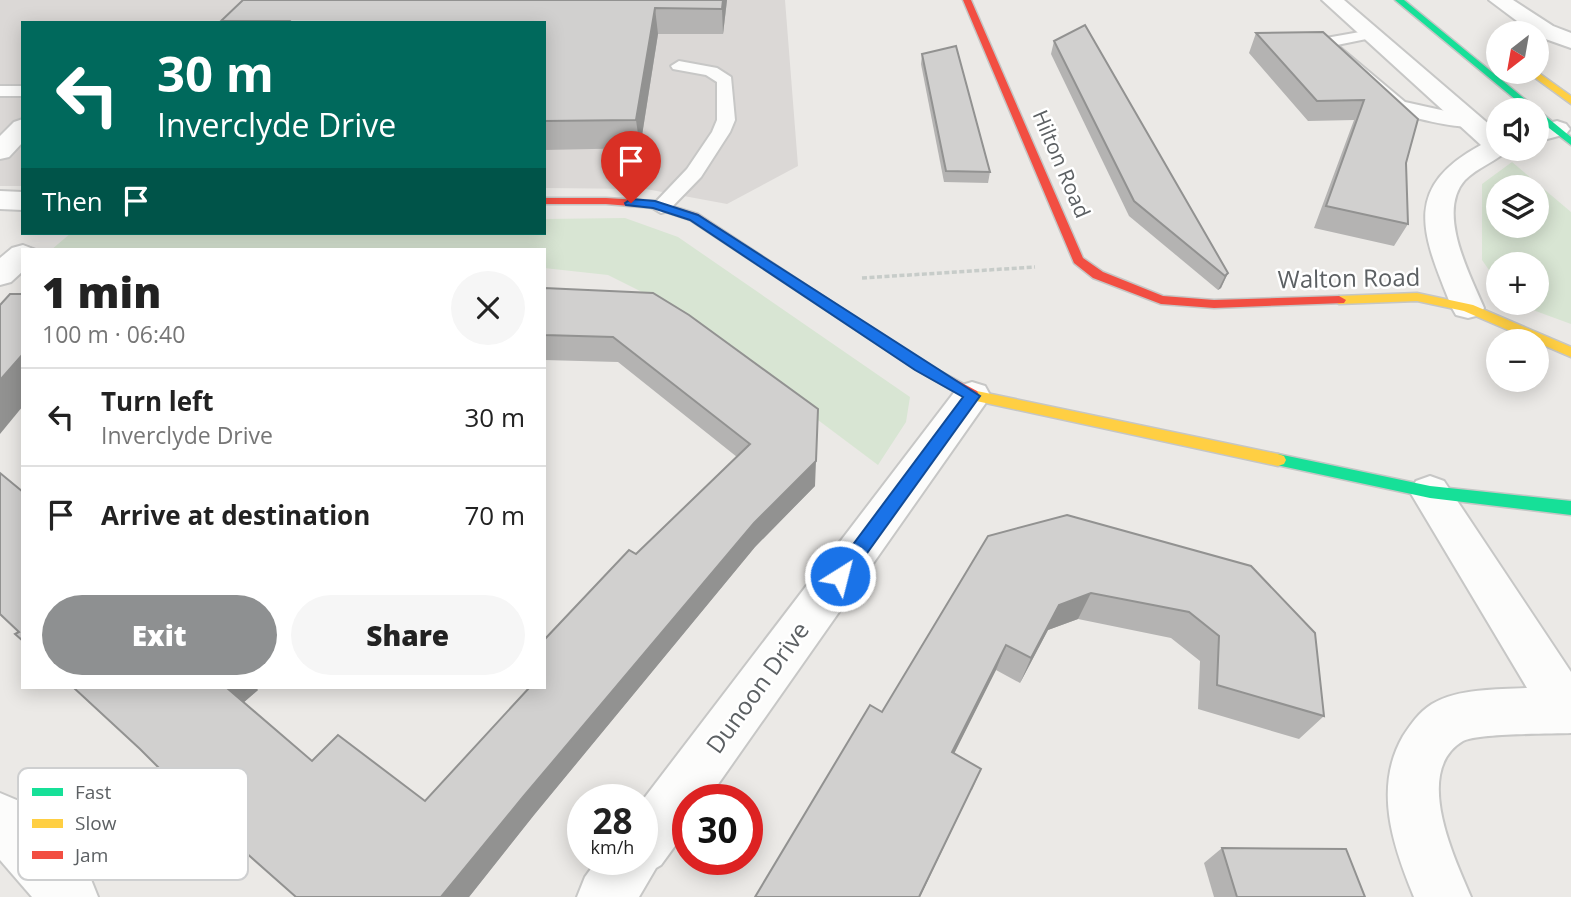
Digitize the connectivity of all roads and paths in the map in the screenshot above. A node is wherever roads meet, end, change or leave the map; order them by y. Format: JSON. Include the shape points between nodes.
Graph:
{"nodes":[{"id":1,"x":967,"y":0,"type":"edge"},
{"id":2,"x":1332,"y":0,"type":"edge"},
{"id":3,"x":1399,"y":0,"type":"edge"},
{"id":4,"x":1499,"y":0,"type":"edge"},
{"id":5,"x":1371,"y":34,"type":"junction"},
{"id":6,"x":1571,"y":41,"type":"edge"},
{"id":7,"x":679,"y":66,"type":"dead end"},
{"id":8,"x":1548,"y":84,"type":"edge"},
{"id":9,"x":0,"y":91,"type":"edge"},
{"id":10,"x":21,"y":91,"type":"edge"},
{"id":11,"x":1519,"y":98,"type":"edge"},
{"id":12,"x":1571,"y":101,"type":"edge"},
{"id":13,"x":1471,"y":122,"type":"junction"},
{"id":14,"x":21,"y":129,"type":"edge"},
{"id":15,"x":1486,"y":135,"type":"edge"},
{"id":16,"x":0,"y":151,"type":"edge"},
{"id":17,"x":1486,"y":152,"type":"edge"},
{"id":18,"x":0,"y":200,"type":"edge"},
{"id":19,"x":21,"y":201,"type":"edge"},
{"id":20,"x":546,"y":201,"type":"edge"},
{"id":21,"x":661,"y":207,"type":"junction"},
{"id":22,"x":43,"y":235,"type":"edge"},
{"id":23,"x":28,"y":248,"type":"edge"},
{"id":24,"x":21,"y":255,"type":"edge"},
{"id":25,"x":1084,"y":264,"type":"junction"},
{"id":26,"x":0,"y":275,"type":"edge"},
{"id":27,"x":794,"y":282,"type":"junction"},
{"id":28,"x":0,"y":285,"type":"edge"},
{"id":29,"x":21,"y":285,"type":"edge"},
{"id":30,"x":1468,"y":309,"type":"junction"},
{"id":31,"x":1571,"y":352,"type":"edge"},
{"id":32,"x":972,"y":396,"type":"junction"},
{"id":33,"x":1430,"y":492,"type":"junction"},
{"id":34,"x":1571,"y":508,"type":"edge"},
{"id":35,"x":1570,"y":710,"type":"edge"},
{"id":36,"x":0,"y":820,"type":"edge"},
{"id":37,"x":658,"y":824,"type":"edge"},
{"id":38,"x":18,"y":840,"type":"edge"},
{"id":39,"x":621,"y":875,"type":"edge"},
{"id":40,"x":55,"y":880,"type":"edge"},
{"id":41,"x":70,"y":897,"type":"edge"},
{"id":42,"x":605,"y":897,"type":"edge"},
{"id":43,"x":1443,"y":897,"type":"edge"}],
"edges":[{"from":1,"to":25,"type":"main road","name":"Hilton Road","via":[[1078,260]]},
{"from":2,"to":5,"type":"street"},
{"from":3,"to":11,"type":"main road"},
{"from":4,"to":6,"type":"street","via":[[1545,31]]},
{"from":5,"to":13,"type":"street"},
{"from":5,"to":13,"type":"lane","via":[[1328,45],[1399,106]]},
{"from":7,"to":21,"type":"lane","via":[[711,71],[725,80],[726,120],[694,173]]},
{"from":8,"to":12,"type":"main road"},
{"from":9,"to":10,"type":"lane"},
{"from":13,"to":15,"type":"street"},
{"from":14,"to":16,"type":"street"},
{"from":17,"to":30,"type":"street","via":[[1472,158],[1449,182],[1439,202],[1437,223]]},
{"from":18,"to":19,"type":"street"},
{"from":20,"to":21,"type":"main road"},
{"from":21,"to":27,"type":"main road","via":[[694,217]]},
{"from":22,"to":23,"type":"street"},
{"from":24,"to":26,"type":"street"},
{"from":25,"to":27,"type":"path"},
{"from":25,"to":30,"type":"main road","name":"Walton Road","via":[[1098,275],[1161,300],[1214,304],[1417,297]]},
{"from":27,"to":32,"type":"main road"},
{"from":28,"to":29,"type":"street"},
{"from":30,"to":31,"type":"main road","name":"Walton Road"},
{"from":32,"to":33,"type":"main road"},
{"from":32,"to":37,"type":"street","name":"Dunoon Drive"},
{"from":33,"to":34,"type":"main road"},
{"from":33,"to":35,"type":"street"},
{"from":35,"to":43,"type":"street","via":[[1450,720],[1427,743],[1415,773],[1413,811],[1423,856]]},
{"from":36,"to":38,"type":"street"},
{"from":39,"to":42,"type":"street"},
{"from":40,"to":41,"type":"street"}]}
